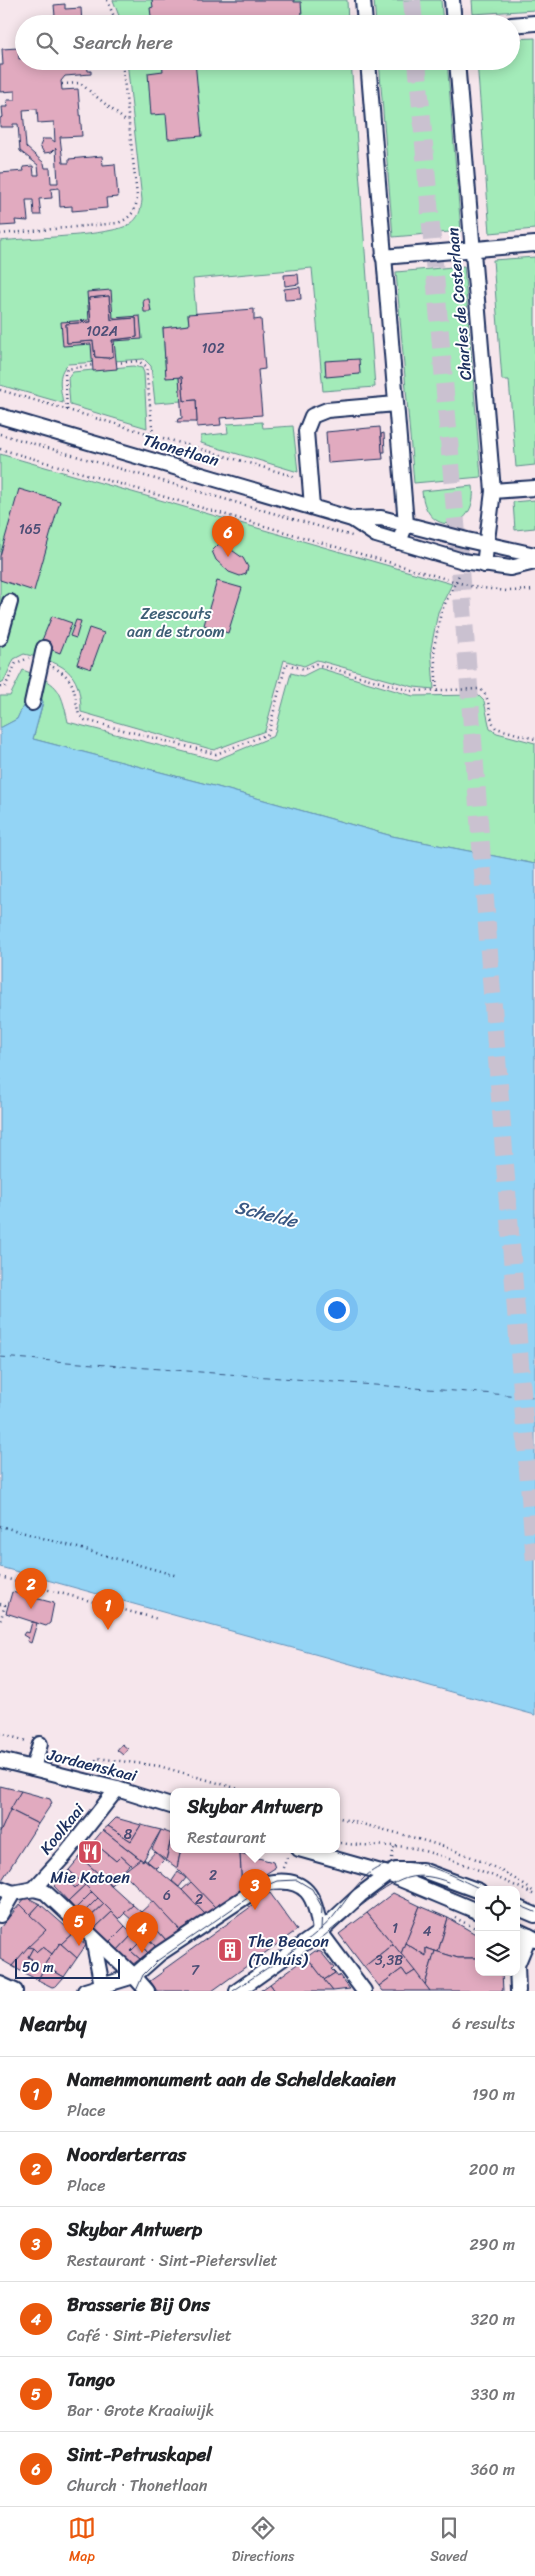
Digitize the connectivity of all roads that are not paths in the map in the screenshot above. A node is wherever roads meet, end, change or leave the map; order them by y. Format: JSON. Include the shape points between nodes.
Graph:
{"nodes":[{"id":1,"x":363,"y":0,"type":"edge"},
{"id":2,"x":452,"y":0,"type":"edge"},
{"id":3,"x":364,"y":15,"type":"edge"},
{"id":4,"x":453,"y":15,"type":"edge"},
{"id":5,"x":535,"y":23,"type":"edge"},
{"id":6,"x":520,"y":24,"type":"edge"},
{"id":7,"x":369,"y":70,"type":"edge"},
{"id":8,"x":458,"y":70,"type":"edge"},
{"id":9,"x":535,"y":244,"type":"edge"},
{"id":10,"x":472,"y":250,"type":"junction"},
{"id":11,"x":383,"y":257,"type":"junction"},
{"id":12,"x":396,"y":404,"type":"junction"},
{"id":13,"x":0,"y":416,"type":"edge"},
{"id":14,"x":535,"y":488,"type":"edge"},
{"id":15,"x":492,"y":492,"type":"junction"},
{"id":16,"x":312,"y":507,"type":"junction"},
{"id":17,"x":352,"y":519,"type":"junction"},
{"id":18,"x":406,"y":524,"type":"junction"},
{"id":19,"x":399,"y":542,"type":"junction"},
{"id":20,"x":488,"y":545,"type":"junction"},
{"id":21,"x":535,"y":555,"type":"edge"},
{"id":22,"x":535,"y":562,"type":"edge"},
{"id":23,"x":484,"y":565,"type":"junction"},
{"id":24,"x":10,"y":602,"type":"dead end"},
{"id":25,"x":0,"y":638,"type":"edge"},
{"id":26,"x":44,"y":648,"type":"dead end"},
{"id":27,"x":32,"y":703,"type":"dead end"},
{"id":28,"x":36,"y":1743,"type":"road end"},
{"id":29,"x":0,"y":1760,"type":"edge"},
{"id":30,"x":33,"y":1768,"type":"junction"},
{"id":31,"x":117,"y":1789,"type":"junction"},
{"id":32,"x":170,"y":1805,"type":"edge"},
{"id":33,"x":314,"y":1853,"type":"edge"},
{"id":34,"x":389,"y":1874,"type":"junction"},
{"id":35,"x":0,"y":1888,"type":"edge"},
{"id":36,"x":34,"y":1889,"type":"junction"},
{"id":37,"x":475,"y":1890,"type":"edge"},
{"id":38,"x":13,"y":1893,"type":"junction"},
{"id":39,"x":520,"y":1909,"type":"edge"},
{"id":40,"x":475,"y":1910,"type":"edge"},
{"id":41,"x":0,"y":1915,"type":"edge"},
{"id":42,"x":535,"y":1915,"type":"edge"},
{"id":43,"x":518,"y":1931,"type":"edge"},
{"id":44,"x":320,"y":1932,"type":"junction"},
{"id":45,"x":532,"y":1937,"type":"edge"},
{"id":46,"x":93,"y":1939,"type":"junction"},
{"id":47,"x":134,"y":1976,"type":"junction"},
{"id":48,"x":0,"y":1984,"type":"edge"},
{"id":49,"x":104,"y":1988,"type":"edge"},
{"id":50,"x":15,"y":1991,"type":"edge"},
{"id":51,"x":85,"y":1991,"type":"edge"},
{"id":52,"x":147,"y":1991,"type":"edge"},
{"id":53,"x":237,"y":1991,"type":"edge"},
{"id":54,"x":364,"y":1991,"type":"edge"},
{"id":55,"x":518,"y":1991,"type":"edge"}],
"edges":[{"from":1,"to":3,"type":"street"},
{"from":2,"to":4,"type":"street"},
{"from":5,"to":6,"type":"street"},
{"from":7,"to":11,"type":"street"},
{"from":8,"to":10,"type":"street","name":"Charles de Costerlaan"},
{"from":9,"to":10,"type":"street"},
{"from":10,"to":11,"type":"street"},
{"from":10,"to":15,"type":"street","name":"Charles de Costerlaan"},
{"from":11,"to":12,"type":"street"},
{"from":12,"to":16,"type":"street","via":[[328,410],[312,416],[306,431]]},
{"from":12,"to":18,"type":"street"},
{"from":13,"to":16,"type":"street","name":"Thonetlaan"},
{"from":14,"to":15,"type":"street"},
{"from":15,"to":20,"type":"street","name":"Charles de Costerlaan"},
{"from":16,"to":17,"type":"street","name":"Thonetlaan"},
{"from":17,"to":18,"type":"street","name":"Thonetlaan","via":[[381,518]]},
{"from":17,"to":19,"type":"street","name":"Thonetlaan","via":[[376,535]]},
{"from":18,"to":19,"type":"street"},
{"from":18,"to":20,"type":"street","name":"Thonetlaan"},
{"from":19,"to":23,"type":"street","name":"Thonetlaan"},
{"from":20,"to":21,"type":"street","name":"Thonetlaan"},
{"from":20,"to":23,"type":"street"},
{"from":22,"to":23,"type":"street","name":"Thonetlaan","via":[[510,568]]},
{"from":24,"to":25,"type":"street"},
{"from":26,"to":27,"type":"street"},
{"from":28,"to":30,"type":"street"},
{"from":29,"to":30,"type":"street","name":"Jordaenskaai"},
{"from":30,"to":31,"type":"street","name":"Jordaenskaai"},
{"from":31,"to":32,"type":"street","name":"Jordaenskaai"},
{"from":31,"to":36,"type":"street","name":"Koolkaai"},
{"from":33,"to":34,"type":"street"},
{"from":34,"to":37,"type":"street","via":[[395,1870],[422,1870]]},
{"from":34,"to":40,"type":"street"},
{"from":34,"to":44,"type":"street"},
{"from":35,"to":38,"type":"street"},
{"from":36,"to":38,"type":"street"},
{"from":36,"to":46,"type":"street","via":[[45,1892]]},
{"from":38,"to":41,"type":"street"},
{"from":39,"to":42,"type":"street"},
{"from":43,"to":45,"type":"street"},
{"from":44,"to":47,"type":"street","via":[[316,1905],[306,1889],[286,1882],[266,1883],[159,1954]]},
{"from":44,"to":53,"type":"street"},
{"from":44,"to":54,"type":"street"},
{"from":45,"to":55,"type":"street","via":[[517,1965]]},
{"from":46,"to":47,"type":"street"},
{"from":46,"to":49,"type":"street"},
{"from":47,"to":49,"type":"street"},
{"from":47,"to":52,"type":"street"},
{"from":48,"to":50,"type":"street"},
{"from":49,"to":51,"type":"street"}]}
